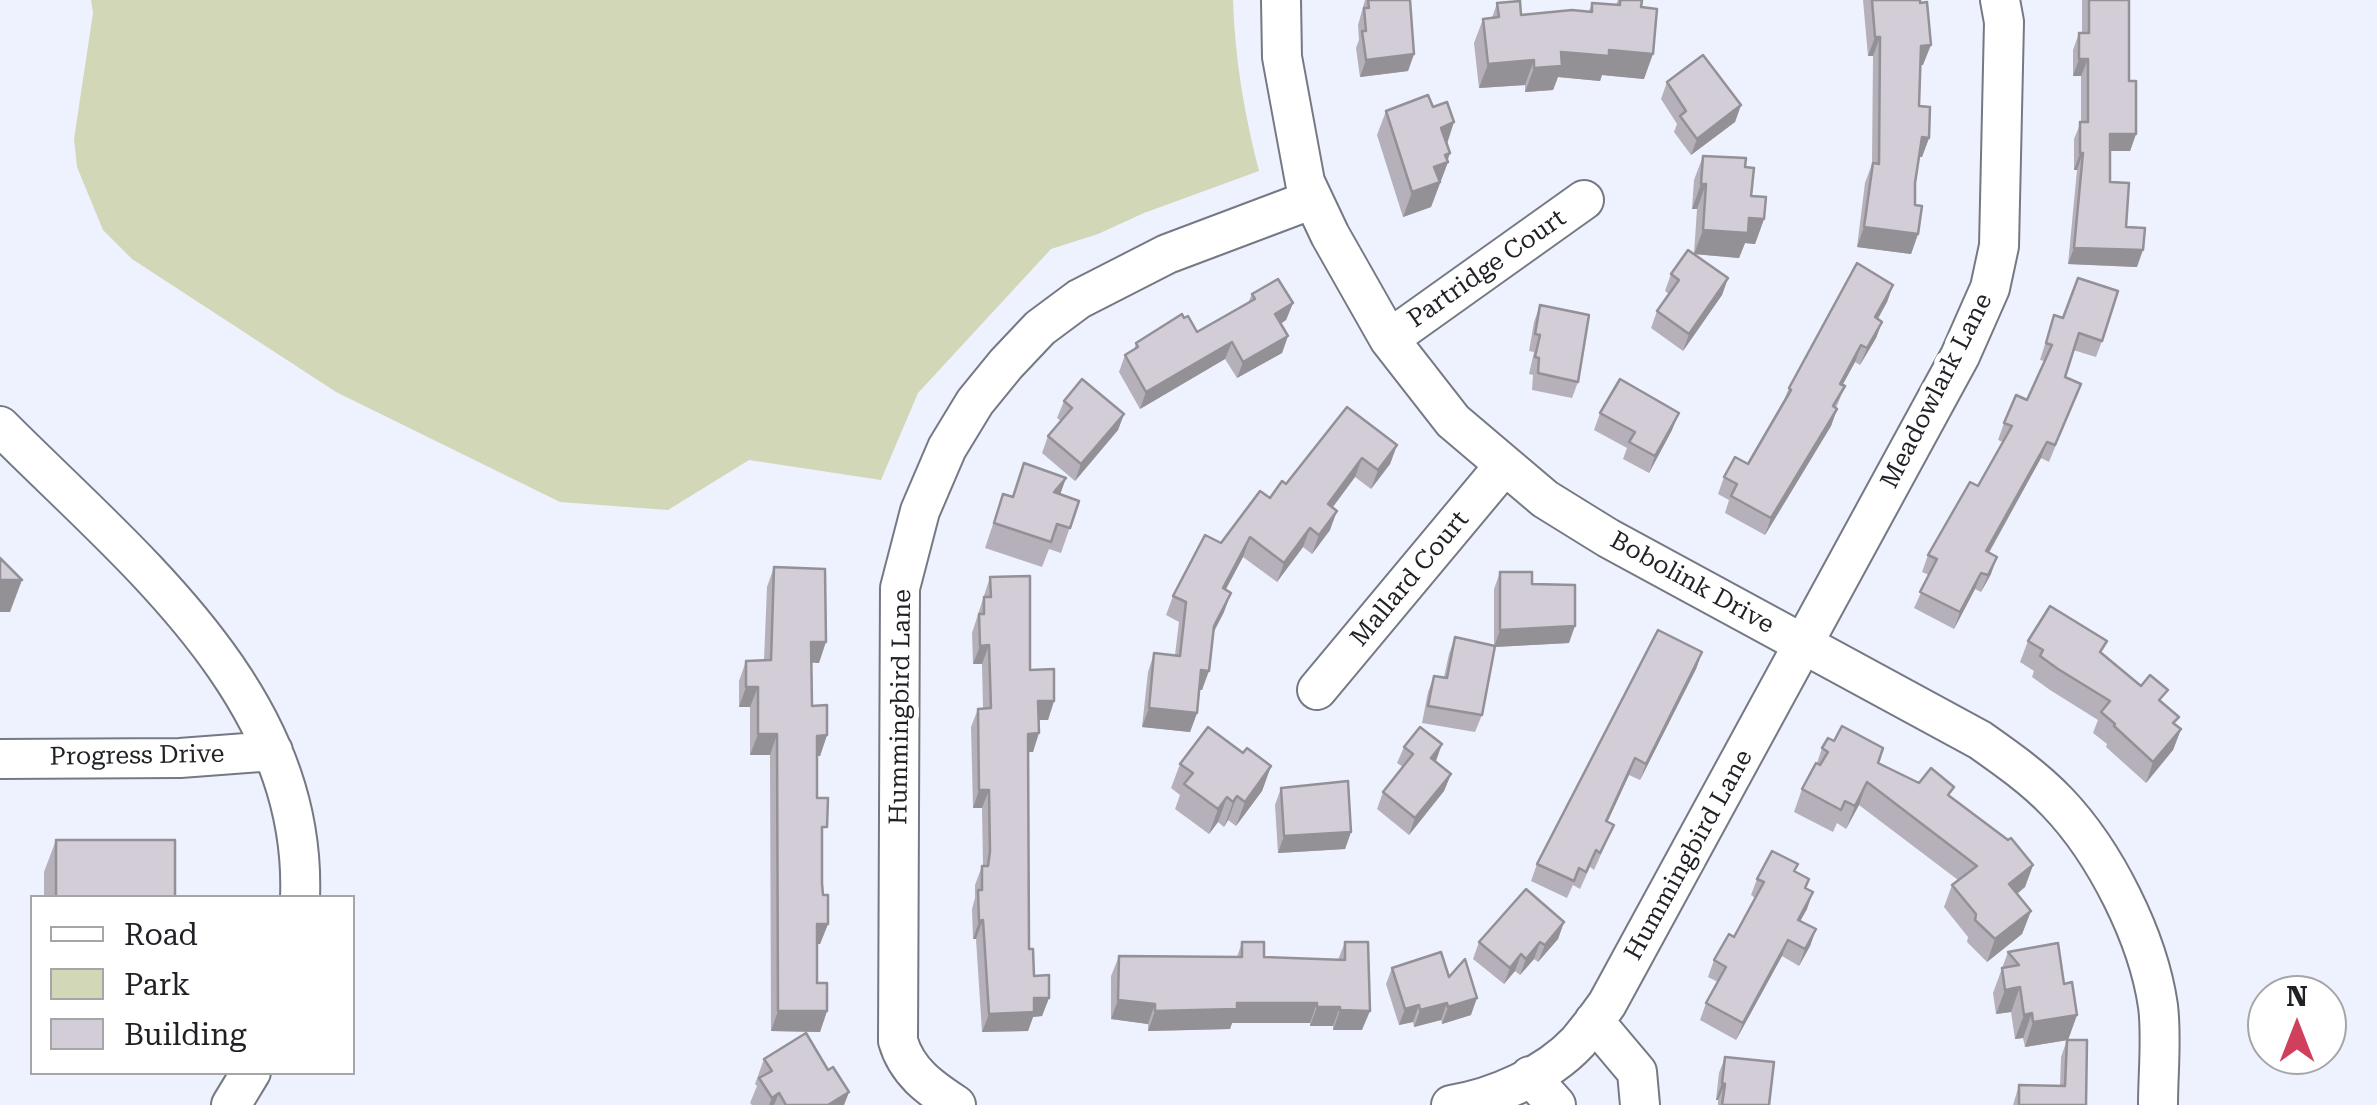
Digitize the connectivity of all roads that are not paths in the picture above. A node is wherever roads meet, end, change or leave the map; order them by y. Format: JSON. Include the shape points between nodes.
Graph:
{"nodes":[{"id":1,"x":1281,"y":0,"type":"edge"},
{"id":2,"x":2000,"y":0,"type":"edge"},
{"id":3,"x":1313,"y":199,"type":"junction"},
{"id":4,"x":1584,"y":200,"type":"dead end"},
{"id":5,"x":1389,"y":339,"type":"junction"},
{"id":6,"x":0,"y":426,"type":"edge"},
{"id":7,"x":1503,"y":467,"type":"junction"},
{"id":8,"x":1804,"y":644,"type":"junction"},
{"id":9,"x":1317,"y":690,"type":"dead end"},
{"id":10,"x":273,"y":751,"type":"junction"},
{"id":11,"x":0,"y":759,"type":"edge"},
{"id":12,"x":300,"y":895,"type":"edge"},
{"id":13,"x":1594,"y":1021,"type":"junction"},
{"id":14,"x":249,"y":1075,"type":"edge"},
{"id":15,"x":1530,"y":1076,"type":"junction"},
{"id":16,"x":231,"y":1105,"type":"edge"},
{"id":17,"x":956,"y":1105,"type":"edge"},
{"id":18,"x":1452,"y":1105,"type":"edge"},
{"id":19,"x":1556,"y":1105,"type":"edge"},
{"id":20,"x":1640,"y":1105,"type":"edge"},
{"id":21,"x":2158,"y":1105,"type":"edge"}],
"edges":[{"from":1,"to":3,"type":"street","name":"Bobolink Drive","via":[[1282,57]]},
{"from":2,"to":8,"type":"street","name":"Meadowlark Lane","via":[[2002,212],[1990,288]]},
{"from":3,"to":5,"type":"street","name":"Bobolink Drive"},
{"from":3,"to":17,"type":"street","name":"Hummingbird Lane","via":[[1167,254],[1079,299],[1040,328],[975,402],[920,511],[900,588],[898,1041],[924,1084]]},
{"from":4,"to":5,"type":"street","name":"Partridge Court"},
{"from":5,"to":7,"type":"street","name":"Bobolink Drive","via":[[1453,421]]},
{"from":6,"to":10,"type":"street","via":[[196,623],[238,681]]},
{"from":7,"to":8,"type":"street","name":"Bobolink Drive","via":[[1608,538]]},
{"from":7,"to":9,"type":"street","name":"Mallard Court"},
{"from":8,"to":13,"type":"street","name":"Hummingbird Lane"},
{"from":8,"to":21,"type":"street","name":"Bobolink Drive","via":[[1980,740],[2046,792],[2086,838],[2128,910],[2146,958],[2158,1007]]},
{"from":10,"to":11,"type":"street","name":"Progress Drive"},
{"from":10,"to":12,"type":"street","via":[[297,827]]},
{"from":13,"to":15,"type":"street","name":"Hummingbird Lane","via":[[1576,1044]]},
{"from":13,"to":20,"type":"street","via":[[1637,1072]]},
{"from":14,"to":16,"type":"street"},
{"from":15,"to":18,"type":"street","name":"Hummingbird Lane"},
{"from":15,"to":19,"type":"street"}]}
